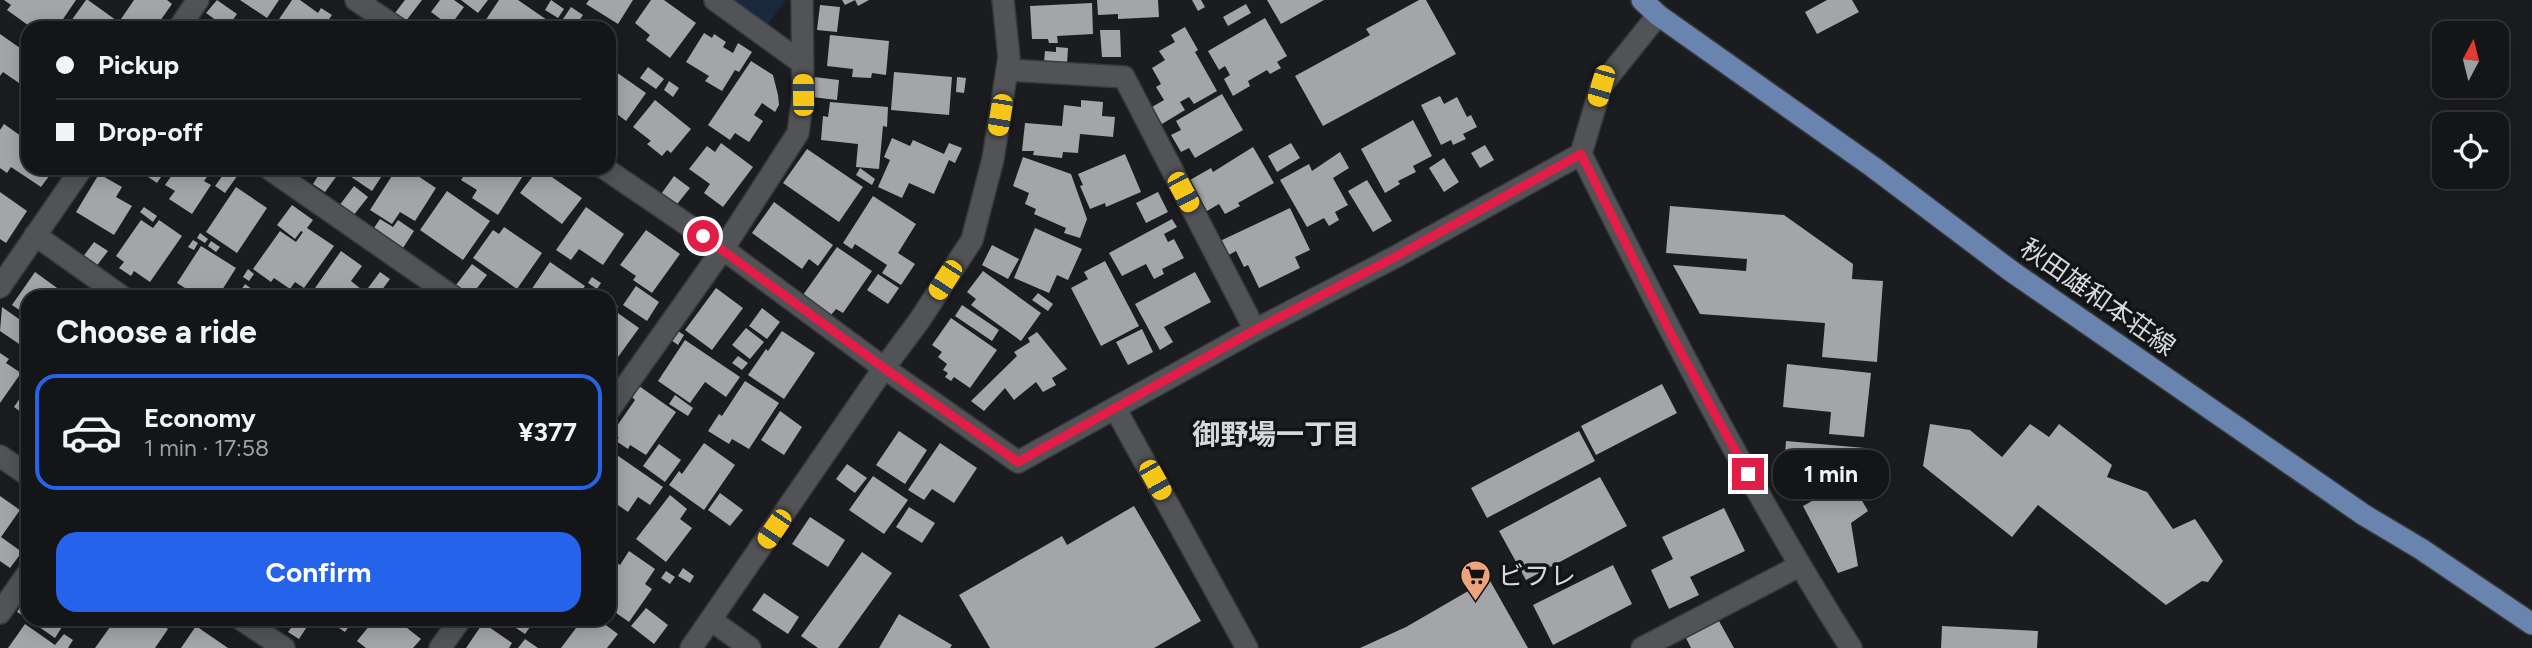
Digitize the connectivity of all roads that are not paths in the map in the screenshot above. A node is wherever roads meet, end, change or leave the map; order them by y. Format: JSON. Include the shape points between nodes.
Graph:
{"nodes":[{"id":1,"x":198,"y":0,"type":"edge"},
{"id":2,"x":356,"y":0,"type":"edge"},
{"id":3,"x":715,"y":0,"type":"edge"},
{"id":4,"x":802,"y":0,"type":"edge"},
{"id":5,"x":1003,"y":0,"type":"edge"},
{"id":6,"x":1642,"y":0,"type":"edge"},
{"id":7,"x":1658,"y":15,"type":"junction"},
{"id":8,"x":184,"y":21,"type":"edge"},
{"id":9,"x":387,"y":21,"type":"edge"},
{"id":10,"x":802,"y":63,"type":"junction"},
{"id":11,"x":1007,"y":70,"type":"junction"},
{"id":12,"x":1581,"y":154,"type":"junction"},
{"id":13,"x":77,"y":175,"type":"edge"},
{"id":14,"x":278,"y":175,"type":"edge"},
{"id":15,"x":614,"y":175,"type":"edge"},
{"id":16,"x":35,"y":236,"type":"junction"},
{"id":17,"x":723,"y":249,"type":"junction"},
{"id":18,"x":0,"y":287,"type":"edge"},
{"id":19,"x":113,"y":290,"type":"edge"},
{"id":20,"x":443,"y":290,"type":"edge"},
{"id":21,"x":1255,"y":330,"type":"junction"},
{"id":22,"x":884,"y":368,"type":"junction"},
{"id":23,"x":616,"y":399,"type":"edge"},
{"id":24,"x":1115,"y":408,"type":"junction"},
{"id":25,"x":0,"y":456,"type":"edge"},
{"id":26,"x":21,"y":470,"type":"edge"},
{"id":27,"x":1799,"y":566,"type":"junction"},
{"id":28,"x":21,"y":583,"type":"edge"},
{"id":29,"x":0,"y":613,"type":"edge"},
{"id":30,"x":711,"y":620,"type":"junction"},
{"id":31,"x":2532,"y":624,"type":"edge"},
{"id":32,"x":251,"y":626,"type":"edge"},
{"id":33,"x":456,"y":626,"type":"edge"},
{"id":34,"x":284,"y":648,"type":"edge"},
{"id":35,"x":440,"y":648,"type":"edge"},
{"id":36,"x":691,"y":648,"type":"edge"},
{"id":37,"x":750,"y":648,"type":"edge"},
{"id":38,"x":1247,"y":648,"type":"edge"},
{"id":39,"x":1642,"y":648,"type":"edge"},
{"id":40,"x":1851,"y":648,"type":"edge"}],
"edges":[{"from":1,"to":8,"type":"street"},
{"from":2,"to":9,"type":"street"},
{"from":3,"to":10,"type":"street"},
{"from":4,"to":10,"type":"street"},
{"from":5,"to":11,"type":"street"},
{"from":6,"to":7,"type":"main road","name":"秋田雄和本荘線"},
{"from":7,"to":12,"type":"street","via":[[1601,86]]},
{"from":7,"to":31,"type":"main road","name":"秋田雄和本荘線","via":[[2011,271],[2364,515]]},
{"from":10,"to":17,"type":"street","via":[[798,133]]},
{"from":11,"to":21,"type":"street","via":[[1124,77]]},
{"from":11,"to":22,"type":"street","via":[[993,159],[972,240]]},
{"from":12,"to":21,"type":"street"},
{"from":12,"to":27,"type":"street","via":[[1673,338]]},
{"from":13,"to":16,"type":"street"},
{"from":14,"to":20,"type":"street"},
{"from":15,"to":17,"type":"street"},
{"from":16,"to":18,"type":"street"},
{"from":16,"to":19,"type":"street"},
{"from":17,"to":22,"type":"street"},
{"from":17,"to":23,"type":"street"},
{"from":21,"to":24,"type":"street"},
{"from":22,"to":24,"type":"street","via":[[1018,462]]},
{"from":22,"to":30,"type":"street"},
{"from":24,"to":38,"type":"street"},
{"from":25,"to":26,"type":"street"},
{"from":27,"to":39,"type":"street"},
{"from":27,"to":40,"type":"street"},
{"from":28,"to":29,"type":"street"},
{"from":30,"to":36,"type":"street"},
{"from":30,"to":37,"type":"street"},
{"from":32,"to":34,"type":"street"},
{"from":33,"to":35,"type":"street"}]}
